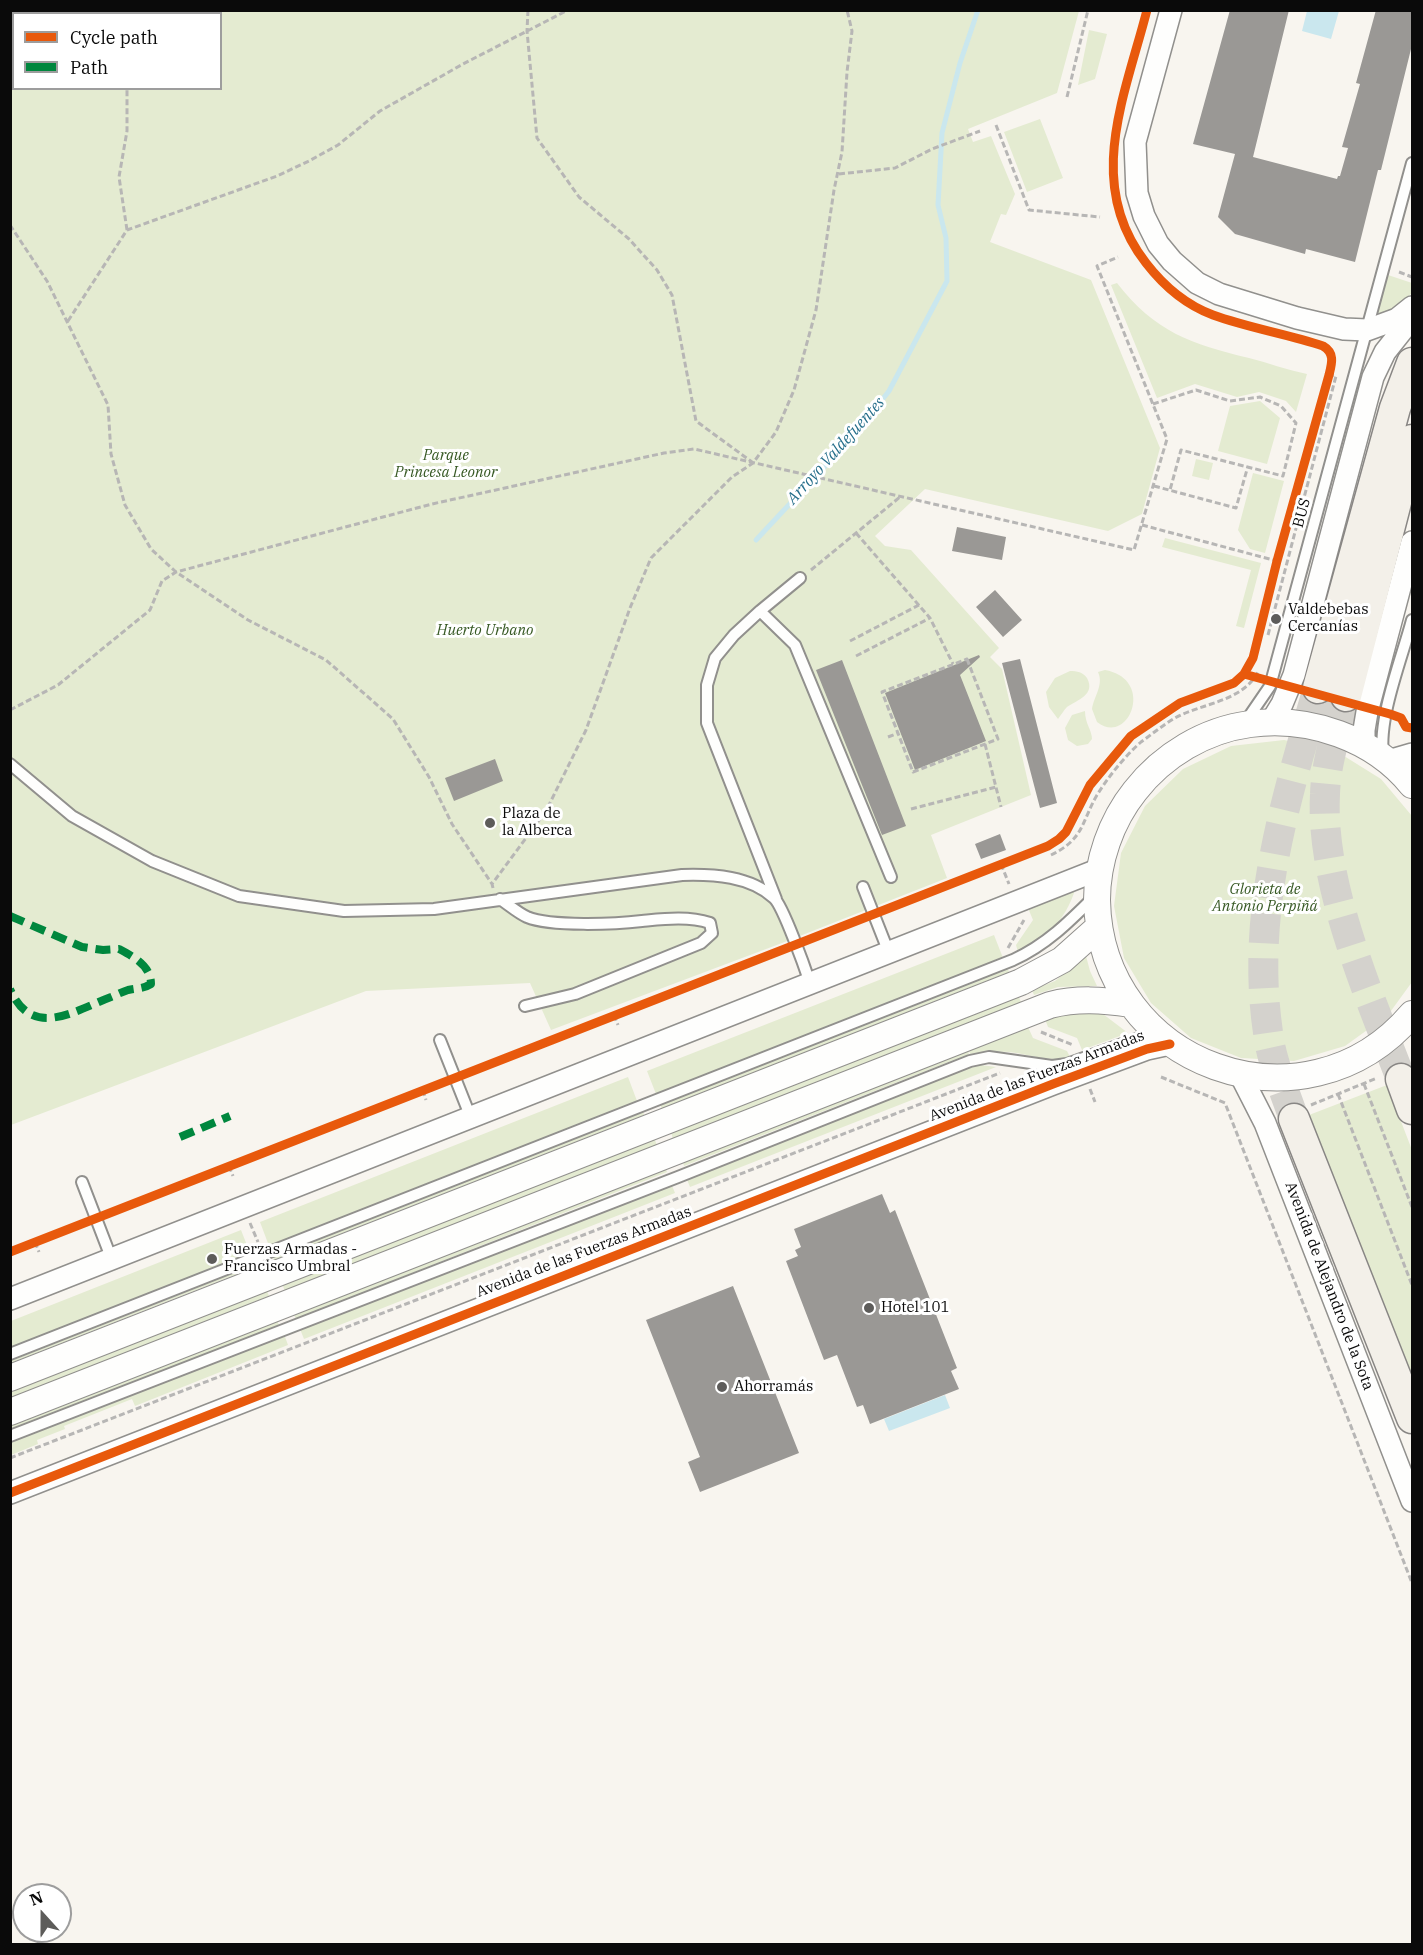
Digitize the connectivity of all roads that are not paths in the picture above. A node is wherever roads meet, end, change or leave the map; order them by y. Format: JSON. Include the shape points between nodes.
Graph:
{"nodes":[{"id":1,"x":1171,"y":10,"type":"edge"},
{"id":2,"x":1413,"y":163,"type":"edge"},
{"id":3,"x":1413,"y":307,"type":"edge"},
{"id":4,"x":1413,"y":318,"type":"edge"},
{"id":5,"x":1367,"y":330,"type":"junction"},
{"id":6,"x":1413,"y":363,"type":"edge"},
{"id":7,"x":1413,"y":440,"type":"edge"},
{"id":8,"x":1413,"y":542,"type":"edge"},
{"id":9,"x":800,"y":578,"type":"road end"},
{"id":10,"x":760,"y":611,"type":"junction"},
{"id":11,"x":1413,"y":620,"type":"edge"},
{"id":12,"x":1271,"y":722,"type":"junction"},
{"id":13,"x":1243,"y":725,"type":"junction"},
{"id":14,"x":1413,"y":754,"type":"edge"},
{"id":15,"x":1379,"y":755,"type":"junction"},
{"id":16,"x":10,"y":764,"type":"edge"},
{"id":17,"x":1413,"y":785,"type":"edge"},
{"id":18,"x":891,"y":876,"type":"dead end"},
{"id":19,"x":1099,"y":881,"type":"junction"},
{"id":20,"x":863,"y":888,"type":"dead end"},
{"id":21,"x":500,"y":899,"type":"junction"},
{"id":22,"x":776,"y":899,"type":"junction"},
{"id":23,"x":1099,"y":927,"type":"junction"},
{"id":24,"x":889,"y":953,"type":"junction"},
{"id":25,"x":810,"y":983,"type":"junction"},
{"id":26,"x":1131,"y":1004,"type":"junction"},
{"id":27,"x":525,"y":1006,"type":"dead end"},
{"id":28,"x":1410,"y":1020,"type":"edge"},
{"id":29,"x":1163,"y":1038,"type":"junction"},
{"id":30,"x":440,"y":1040,"type":"dead end"},
{"id":31,"x":1240,"y":1074,"type":"junction"},
{"id":32,"x":1392,"y":1077,"type":"tunnel mouth"},
{"id":33,"x":1413,"y":1109,"type":"edge"},
{"id":34,"x":1301,"y":1112,"type":"tunnel mouth"},
{"id":35,"x":471,"y":1118,"type":"junction"},
{"id":36,"x":82,"y":1182,"type":"dead end"},
{"id":37,"x":112,"y":1260,"type":"junction"},
{"id":38,"x":10,"y":1299,"type":"edge"},
{"id":39,"x":10,"y":1354,"type":"edge"},
{"id":40,"x":10,"y":1378,"type":"edge"},
{"id":41,"x":10,"y":1412,"type":"edge"},
{"id":42,"x":1413,"y":1418,"type":"edge"},
{"id":43,"x":10,"y":1436,"type":"edge"},
{"id":44,"x":10,"y":1493,"type":"edge"},
{"id":45,"x":1413,"y":1501,"type":"edge"}],
"edges":[{"from":1,"to":5,"type":"street","via":[[1135,142],[1137,193],[1158,244],[1197,283],[1219,294],[1297,318]]},
{"from":2,"to":5,"type":"lane","name":"BUS"},
{"from":3,"to":5,"type":"street","via":[[1397,319]]},
{"from":4,"to":12,"type":"street","via":[[1385,352],[1373,377],[1294,675]]},
{"from":5,"to":13,"type":"lane","name":"BUS","via":[[1271,682]]},
{"from":6,"to":7,"type":"main road","via":[[1395,408],[1332,692]]},
{"from":8,"to":15,"type":"street","via":[[1364,730]]},
{"from":9,"to":10,"type":"lane"},
{"from":10,"to":18,"type":"lane","via":[[795,645]]},
{"from":10,"to":22,"type":"lane","via":[[715,658],[707,685],[707,723]]},
{"from":11,"to":15,"type":"lane"},
{"from":12,"to":13,"type":"street"},
{"from":12,"to":15,"type":"street","via":[[1340,734]]},
{"from":13,"to":19,"type":"street","via":[[1185,746],[1143,781],[1117,818],[1105,846]]},
{"from":14,"to":15,"type":"street"},
{"from":15,"to":17,"type":"street"},
{"from":16,"to":21,"type":"lane","via":[[72,816],[152,861],[239,896],[344,911],[434,909]]},
{"from":19,"to":23,"type":"street"},
{"from":19,"to":24,"type":"street"},
{"from":19,"to":39,"type":"lane","via":[[1052,938],[1013,960]]},
{"from":20,"to":24,"type":"lane"},
{"from":21,"to":22,"type":"lane","via":[[682,875],[718,874],[753,885]]},
{"from":21,"to":27,"type":"lane","via":[[528,917],[549,921],[661,918],[710,923],[712,933],[701,943],[576,994]]},
{"from":22,"to":25,"type":"lane"},
{"from":23,"to":26,"type":"street","via":[[1110,968]]},
{"from":23,"to":40,"type":"street","via":[[1062,960],[1021,982]]},
{"from":24,"to":25,"type":"street"},
{"from":25,"to":35,"type":"street"},
{"from":26,"to":29,"type":"street"},
{"from":26,"to":41,"type":"street","via":[[1086,999],[1050,1005]]},
{"from":28,"to":31,"type":"street","via":[[1377,1046],[1331,1069],[1281,1078]]},
{"from":29,"to":31,"type":"street","via":[[1210,1066]]},
{"from":29,"to":43,"type":"lane","name":"Avenida de las Fuerzas Armadas","via":[[1052,1066],[989,1057],[970,1061]]},
{"from":29,"to":44,"type":"street","name":"Avenida de las Fuerzas Armadas","via":[[1147,1049]]},
{"from":30,"to":35,"type":"lane"},
{"from":31,"to":45,"type":"street","name":"Avenida de Alejandro de la Sota","via":[[1265,1123]]},
{"from":32,"to":33,"type":"main road"},
{"from":34,"to":42,"type":"main road","name":"Avenida de Alejandro de la Sota"},
{"from":35,"to":37,"type":"street"},
{"from":36,"to":37,"type":"lane"},
{"from":37,"to":38,"type":"street"}]}
